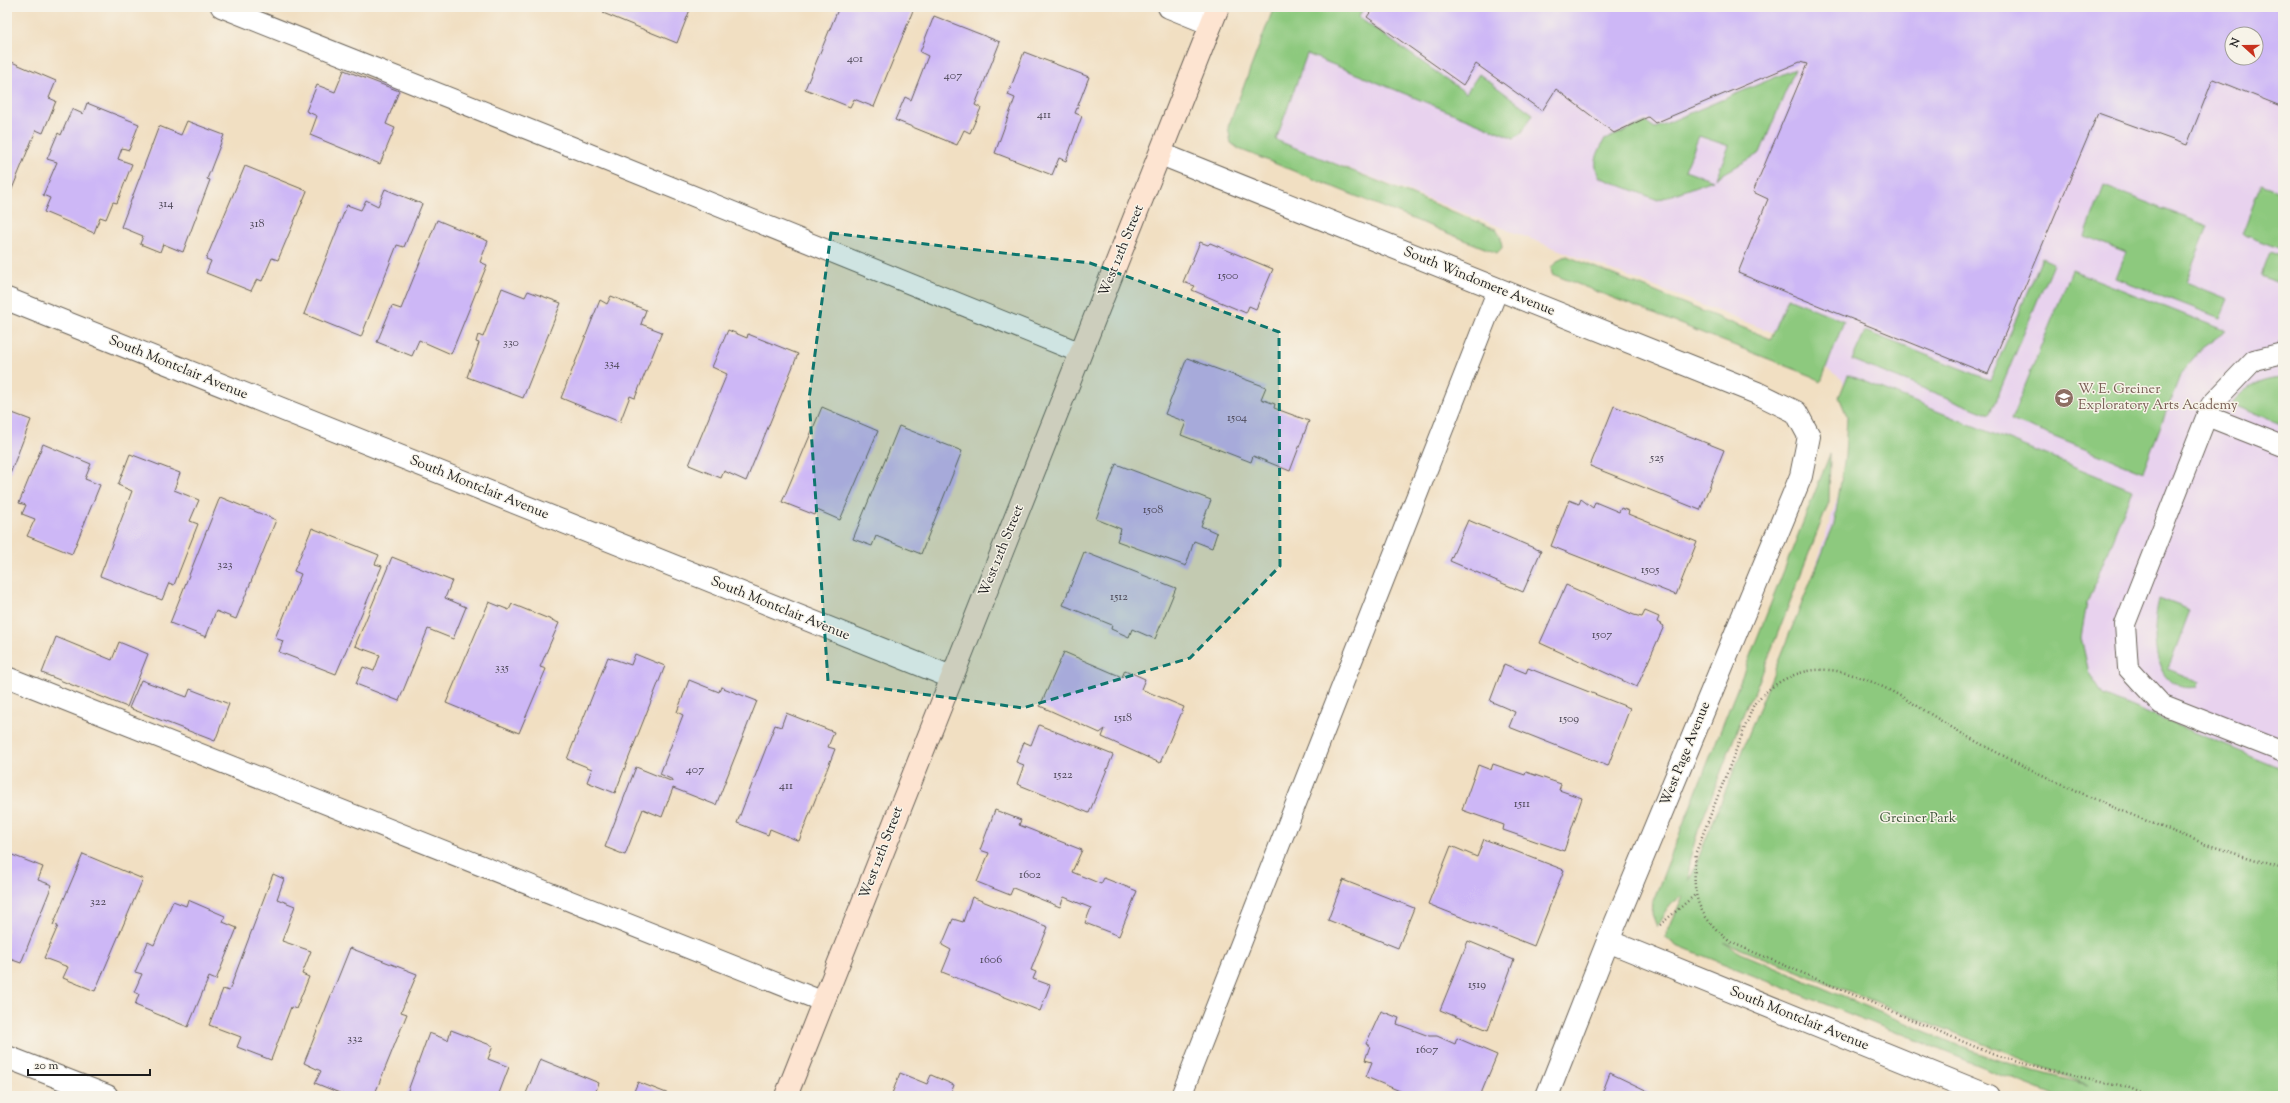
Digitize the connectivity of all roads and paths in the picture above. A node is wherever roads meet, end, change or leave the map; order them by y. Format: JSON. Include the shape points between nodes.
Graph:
{"nodes":[{"id":1,"x":221,"y":7,"type":"edge"},
{"id":2,"x":1169,"y":7,"type":"edge"},
{"id":3,"x":1214,"y":16,"type":"edge"},
{"id":4,"x":1161,"y":154,"type":"junction"},
{"id":5,"x":1498,"y":289,"type":"junction"},
{"id":6,"x":7,"y":299,"type":"edge"},
{"id":7,"x":1081,"y":353,"type":"junction"},
{"id":8,"x":2283,"y":353,"type":"edge"},
{"id":9,"x":1796,"y":412,"type":"joint"},
{"id":10,"x":2207,"y":416,"type":"junction"},
{"id":11,"x":2283,"y":446,"type":"edge"},
{"id":12,"x":951,"y":677,"type":"junction"},
{"id":13,"x":7,"y":678,"type":"edge"},
{"id":14,"x":2283,"y":752,"type":"edge"},
{"id":15,"x":2283,"y":868,"type":"edge"},
{"id":16,"x":1696,"y":894,"type":"junction"},
{"id":17,"x":1660,"y":926,"type":"dead end"},
{"id":18,"x":1608,"y":941,"type":"junction"},
{"id":19,"x":824,"y":1002,"type":"junction"},
{"id":20,"x":7,"y":1057,"type":"edge"},
{"id":21,"x":107,"y":1096,"type":"edge"},
{"id":22,"x":786,"y":1096,"type":"edge"},
{"id":23,"x":1181,"y":1096,"type":"edge"},
{"id":24,"x":1547,"y":1096,"type":"edge"},
{"id":25,"x":1989,"y":1096,"type":"edge"},
{"id":26,"x":2148,"y":1096,"type":"edge"}],
"edges":[{"from":1,"to":7,"type":"lane"},
{"from":2,"to":3,"type":"street"},
{"from":3,"to":4,"type":"street","name":"West 12th Street"},
{"from":4,"to":5,"type":"street","name":"South Windomere Avenue"},
{"from":4,"to":7,"type":"street","name":"West 12th Street"},
{"from":5,"to":9,"type":"street","name":"South Windomere Avenue","via":[[1757,393]]},
{"from":5,"to":23,"type":"lane"},
{"from":6,"to":12,"type":"street","name":"South Montclair Avenue"},
{"from":7,"to":12,"type":"street","name":"West 12th Street"},
{"from":8,"to":10,"type":"lane","via":[[2254,360],[2211,404]]},
{"from":9,"to":18,"type":"street","name":"West Page Avenue","via":[[1809,436],[1801,476]]},
{"from":10,"to":11,"type":"lane"},
{"from":10,"to":14,"type":"lane","via":[[2125,624],[2128,668],[2160,704]]},
{"from":12,"to":19,"type":"street","name":"West 12th Street"},
{"from":13,"to":19,"type":"lane"},
{"from":15,"to":16,"type":"path","via":[[2186,837],[2121,810],[1979,743],[1888,690],[1860,678],[1836,671],[1813,671],[1790,675],[1764,692],[1754,704],[1696,852]]},
{"from":16,"to":17,"type":"path"},
{"from":16,"to":26,"type":"path","via":[[1701,912],[1710,925],[1730,942],[1992,1054],[2124,1086]]},
{"from":18,"to":24,"type":"street","name":"West Page Avenue"},
{"from":18,"to":25,"type":"street","name":"South Montclair Avenue"},
{"from":19,"to":22,"type":"street","name":"West 12th Street"},
{"from":20,"to":21,"type":"street"}]}
